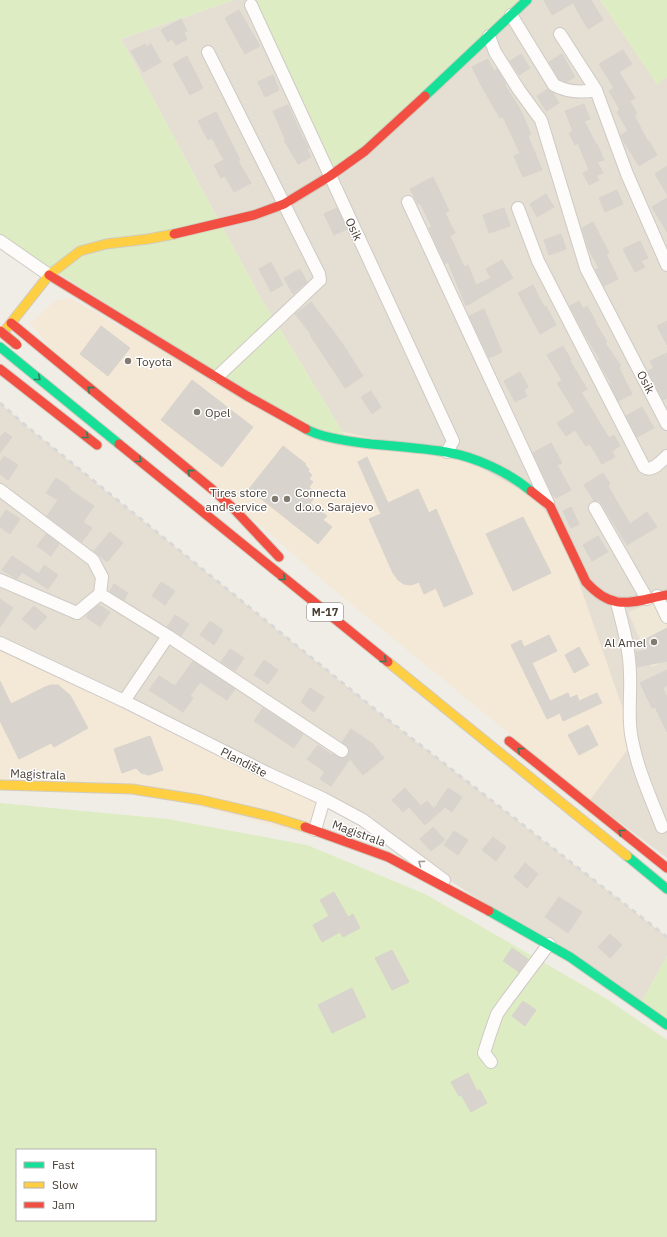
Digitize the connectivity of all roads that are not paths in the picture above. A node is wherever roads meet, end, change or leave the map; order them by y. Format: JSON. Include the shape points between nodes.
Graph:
{"nodes":[{"id":1,"x":527,"y":0,"type":"edge"},
{"id":2,"x":251,"y":5,"type":"dead end"},
{"id":3,"x":511,"y":15,"type":"junction"},
{"id":4,"x":560,"y":34,"type":"dead end"},
{"id":5,"x":489,"y":36,"type":"junction"},
{"id":6,"x":208,"y":52,"type":"dead end"},
{"id":7,"x":596,"y":90,"type":"junction"},
{"id":8,"x":330,"y":176,"type":"junction"},
{"id":9,"x":408,"y":202,"type":"dead end"},
{"id":10,"x":284,"y":204,"type":"junction"},
{"id":11,"x":518,"y":208,"type":"dead end"},
{"id":12,"x":0,"y":241,"type":"edge"},
{"id":13,"x":667,"y":265,"type":"edge"},
{"id":14,"x":49,"y":275,"type":"junction"},
{"id":15,"x":11,"y":323,"type":"junction"},
{"id":16,"x":0,"y":331,"type":"edge"},
{"id":17,"x":0,"y":336,"type":"edge"},
{"id":18,"x":0,"y":347,"type":"edge"},
{"id":19,"x":20,"y":347,"type":"dead end"},
{"id":20,"x":0,"y":369,"type":"edge"},
{"id":21,"x":217,"y":377,"type":"junction"},
{"id":22,"x":667,"y":424,"type":"edge"},
{"id":23,"x":447,"y":452,"type":"junction"},
{"id":24,"x":107,"y":453,"type":"dead end"},
{"id":25,"x":528,"y":456,"type":"junction"},
{"id":26,"x":667,"y":456,"type":"edge"},
{"id":27,"x":519,"y":482,"type":"junction"},
{"id":28,"x":0,"y":490,"type":"edge"},
{"id":29,"x":550,"y":506,"type":"junction"},
{"id":30,"x":595,"y":508,"type":"dead end"},
{"id":31,"x":230,"y":518,"type":"dead end"},
{"id":32,"x":225,"y":542,"type":"dead end"},
{"id":33,"x":271,"y":568,"type":"junction"},
{"id":34,"x":0,"y":580,"type":"edge"},
{"id":35,"x":100,"y":594,"type":"junction"},
{"id":36,"x":657,"y":597,"type":"edge"},
{"id":37,"x":617,"y":603,"type":"junction"},
{"id":38,"x":667,"y":616,"type":"edge"},
{"id":39,"x":168,"y":636,"type":"junction"},
{"id":40,"x":0,"y":643,"type":"edge"},
{"id":41,"x":124,"y":701,"type":"junction"},
{"id":42,"x":502,"y":736,"type":"dead end"},
{"id":43,"x":342,"y":751,"type":"dead end"},
{"id":44,"x":0,"y":785,"type":"edge"},
{"id":45,"x":324,"y":799,"type":"junction"},
{"id":46,"x":662,"y":826,"type":"dead end"},
{"id":47,"x":316,"y":830,"type":"junction"},
{"id":48,"x":666,"y":868,"type":"edge"},
{"id":49,"x":667,"y":889,"type":"edge"},
{"id":50,"x":475,"y":903,"type":"junction"},
{"id":51,"x":549,"y":944,"type":"junction"},
{"id":52,"x":667,"y":1025,"type":"edge"},
{"id":53,"x":491,"y":1062,"type":"dead end"}],
"edges":[{"from":1,"to":3,"type":"main road"},
{"from":2,"to":8,"type":"street","name":"Osik"},
{"from":3,"to":5,"type":"main road"},
{"from":3,"to":7,"type":"street","via":[[554,85],[564,90]]},
{"from":4,"to":7,"type":"street"},
{"from":5,"to":8,"type":"main road","via":[[365,151]]},
{"from":5,"to":22,"type":"street","name":"Osik","via":[[495,52],[541,120],[586,268]]},
{"from":6,"to":10,"type":"street"},
{"from":7,"to":13,"type":"street","via":[[627,174]]},
{"from":8,"to":10,"type":"main road"},
{"from":8,"to":23,"type":"street","name":"Osik","via":[[453,441]]},
{"from":9,"to":25,"type":"street"},
{"from":10,"to":14,"type":"main road","via":[[197,229],[106,244],[80,251]]},
{"from":10,"to":21,"type":"street","via":[[320,280]]},
{"from":11,"to":26,"type":"street","via":[[538,261],[644,468],[651,469]]},
{"from":12,"to":14,"type":"street"},
{"from":14,"to":15,"type":"main road"},
{"from":14,"to":21,"type":"main road"},
{"from":15,"to":17,"type":"main road"},
{"from":31,"to":15,"type":"main road","one_way":true,"via":[[282,560],[213,490]]},
{"from":16,"to":19,"type":"main road","bridge":true},
{"from":18,"to":33,"type":"main road","number":"M-17","one_way":true},
{"from":20,"to":24,"type":"main road","one_way":true},
{"from":21,"to":23,"type":"main road","via":[[310,431],[347,441]]},
{"from":23,"to":27,"type":"main road","via":[[489,466]]},
{"from":25,"to":27,"type":"street"},
{"from":25,"to":29,"type":"street"},
{"from":27,"to":29,"type":"main road"},
{"from":28,"to":35,"type":"street","via":[[93,560],[102,577]]},
{"from":29,"to":37,"type":"main road","via":[[586,582],[597,593]]},
{"from":30,"to":36,"type":"street"},
{"from":32,"to":33,"type":"main road"},
{"from":33,"to":49,"type":"main road","number":"M-17","one_way":true},
{"from":34,"to":35,"type":"street","via":[[77,613]]},
{"from":35,"to":39,"type":"street"},
{"from":36,"to":37,"type":"main road","via":[[628,604]]},
{"from":36,"to":38,"type":"street"},
{"from":37,"to":46,"type":"street","via":[[630,675],[631,733],[638,766]]},
{"from":39,"to":41,"type":"street"},
{"from":39,"to":43,"type":"street"},
{"from":40,"to":41,"type":"street","name":"Plandište"},
{"from":41,"to":45,"type":"street","name":"Plandište"},
{"from":48,"to":42,"type":"main road","one_way":true},
{"from":44,"to":47,"type":"main road","name":"Magistrala","via":[[132,789],[208,802]]},
{"from":45,"to":47,"type":"street"},
{"from":50,"to":45,"type":"street","name":"Plandište","one_way":true,"via":[[363,820]]},
{"from":47,"to":50,"type":"main road","name":"Magistrala","via":[[388,857]]},
{"from":50,"to":51,"type":"main road","name":"Magistrala"},
{"from":51,"to":52,"type":"main road","name":"Magistrala"},
{"from":51,"to":53,"type":"street","via":[[498,1014],[484,1053]]}]}
